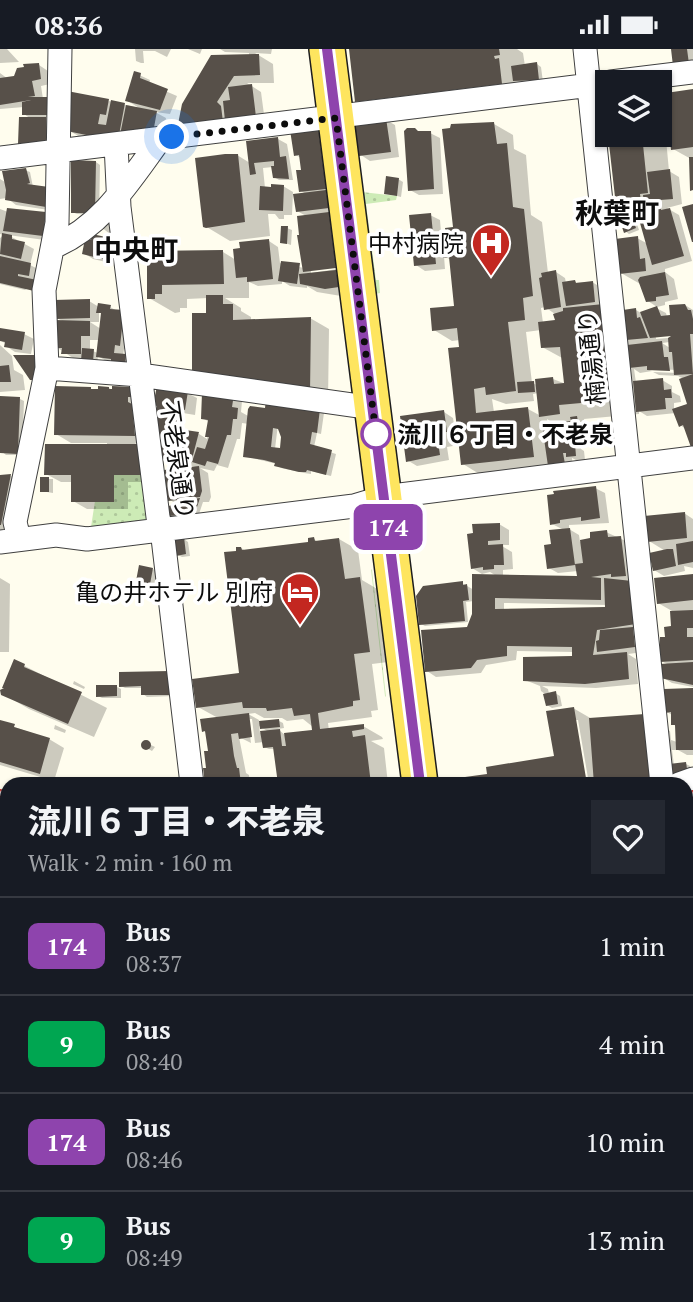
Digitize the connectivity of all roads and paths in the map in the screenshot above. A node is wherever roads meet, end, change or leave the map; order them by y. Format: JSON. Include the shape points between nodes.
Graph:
{"nodes":[{"id":1,"x":60,"y":49,"type":"edge"},
{"id":2,"x":327,"y":49,"type":"edge"},
{"id":3,"x":585,"y":49,"type":"edge"},
{"id":4,"x":596,"y":70,"type":"edge"},
{"id":5,"x":693,"y":72,"type":"edge"},
{"id":6,"x":672,"y":75,"type":"edge"},
{"id":7,"x":595,"y":84,"type":"edge"},
{"id":8,"x":336,"y":118,"type":"junction"},
{"id":9,"x":161,"y":138,"type":"junction"},
{"id":10,"x":116,"y":143,"type":"junction"},
{"id":11,"x":607,"y":147,"type":"edge"},
{"id":12,"x":58,"y":150,"type":"junction"},
{"id":13,"x":0,"y":158,"type":"edge"},
{"id":14,"x":118,"y":197,"type":"junction"},
{"id":15,"x":52,"y":247,"type":"junction"},
{"id":16,"x":47,"y":368,"type":"junction"},
{"id":17,"x":140,"y":375,"type":"junction"},
{"id":18,"x":373,"y":408,"type":"junction"},
{"id":19,"x":693,"y":458,"type":"edge"},
{"id":20,"x":629,"y":465,"type":"junction"},
{"id":21,"x":384,"y":497,"type":"junction"},
{"id":22,"x":161,"y":530,"type":"junction"},
{"id":23,"x":10,"y":541,"type":"edge"},
{"id":24,"x":191,"y":777,"type":"edge"},
{"id":25,"x":419,"y":777,"type":"edge"},
{"id":26,"x":661,"y":777,"type":"edge"}],
"edges":[{"from":1,"to":12,"type":"street"},
{"from":2,"to":8,"type":"main road"},
{"from":3,"to":4,"type":"street","name":"楠湯通り"},
{"from":5,"to":6,"type":"street"},
{"from":7,"to":8,"type":"street"},
{"from":8,"to":9,"type":"street"},
{"from":8,"to":18,"type":"main road"},
{"from":9,"to":10,"type":"street"},
{"from":9,"to":14,"type":"street"},
{"from":10,"to":12,"type":"street"},
{"from":10,"to":14,"type":"street","name":"不老泉通り"},
{"from":11,"to":20,"type":"street","name":"楠湯通り"},
{"from":12,"to":13,"type":"street"},
{"from":12,"to":15,"type":"street","via":[[57,223]]},
{"from":14,"to":15,"type":"street","via":[[70,240]]},
{"from":14,"to":17,"type":"street","name":"不老泉通り"},
{"from":15,"to":16,"type":"street","via":[[44,290]]},
{"from":16,"to":17,"type":"street"},
{"from":16,"to":23,"type":"street"},
{"from":17,"to":18,"type":"street"},
{"from":17,"to":22,"type":"street","name":"不老泉通り"},
{"from":18,"to":21,"type":"main road"},
{"from":19,"to":20,"type":"street"},
{"from":20,"to":21,"type":"street"},
{"from":20,"to":26,"type":"street","name":"楠湯通り"},
{"from":21,"to":22,"type":"street","via":[[354,506]]},
{"from":21,"to":25,"type":"main road"},
{"from":22,"to":23,"type":"street","via":[[87,539],[56,535]]},
{"from":22,"to":24,"type":"street","name":"不老泉通り"}]}
